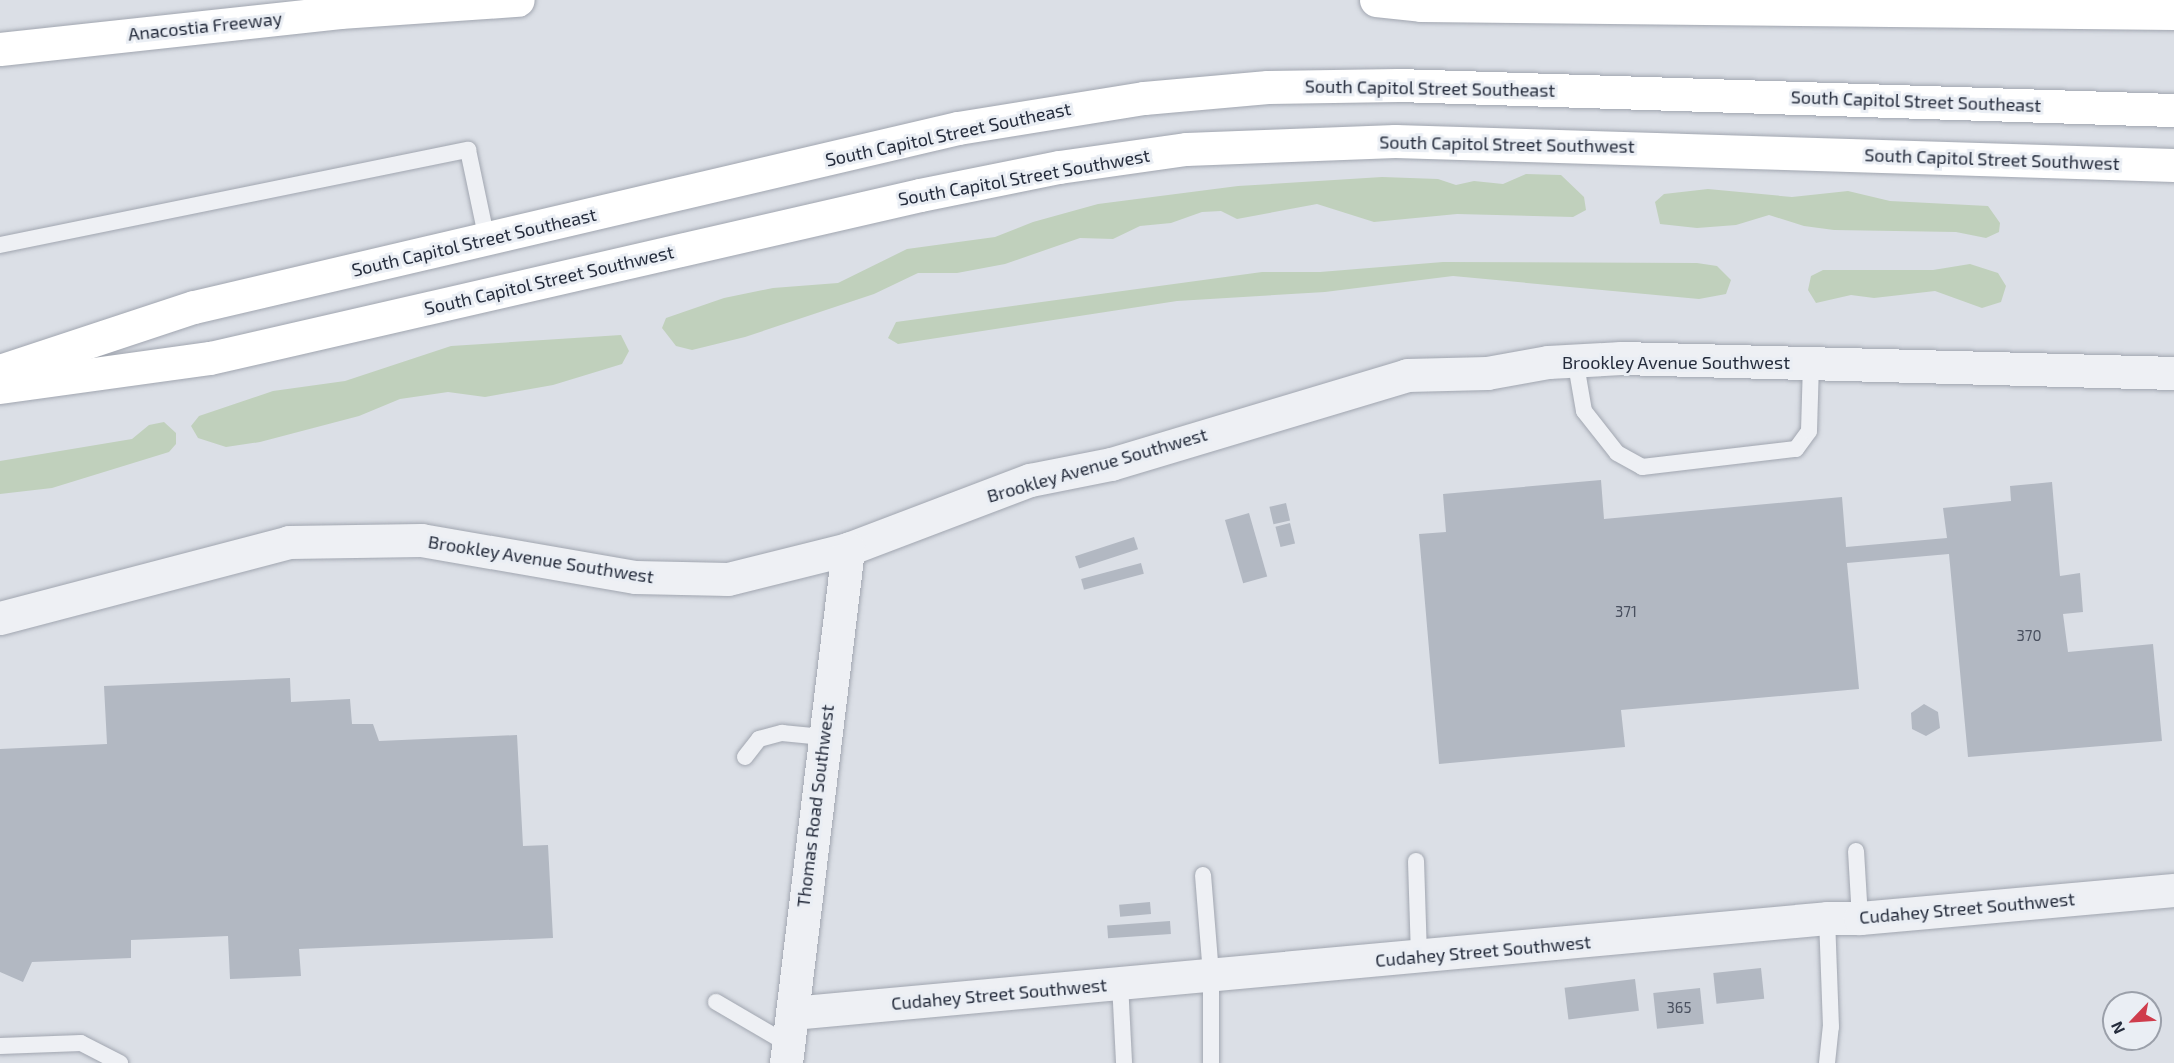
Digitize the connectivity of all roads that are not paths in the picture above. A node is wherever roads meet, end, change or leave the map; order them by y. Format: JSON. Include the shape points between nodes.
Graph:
{"nodes":[{"id":1,"x":518,"y":0,"type":"edge"},
{"id":2,"x":1376,"y":0,"type":"edge"},
{"id":3,"x":2174,"y":13,"type":"edge"},
{"id":4,"x":0,"y":49,"type":"edge"},
{"id":5,"x":2174,"y":110,"type":"edge"},
{"id":6,"x":2174,"y":165,"type":"edge"},
{"id":7,"x":487,"y":240,"type":"junction"},
{"id":8,"x":0,"y":245,"type":"edge"},
{"id":9,"x":1575,"y":359,"type":"junction"},
{"id":10,"x":1811,"y":364,"type":"junction"},
{"id":11,"x":0,"y":371,"type":"edge"},
{"id":12,"x":2174,"y":373,"type":"edge"},
{"id":13,"x":0,"y":387,"type":"edge"},
{"id":14,"x":848,"y":549,"type":"junction"},
{"id":15,"x":0,"y":618,"type":"edge"},
{"id":16,"x":823,"y":737,"type":"junction"},
{"id":17,"x":745,"y":757,"type":"dead end"},
{"id":18,"x":1856,"y":851,"type":"dead end"},
{"id":19,"x":1416,"y":861,"type":"dead end"},
{"id":20,"x":1203,"y":875,"type":"dead end"},
{"id":21,"x":2174,"y":890,"type":"edge"},
{"id":22,"x":1827,"y":918,"type":"junction"},
{"id":23,"x":1860,"y":918,"type":"junction"},
{"id":24,"x":1419,"y":957,"type":"junction"},
{"id":25,"x":1210,"y":975,"type":"junction"},
{"id":26,"x":1120,"y":983,"type":"junction"},
{"id":27,"x":716,"y":1002,"type":"dead end"},
{"id":28,"x":788,"y":1040,"type":"edge"},
{"id":29,"x":0,"y":1046,"type":"edge"},
{"id":30,"x":120,"y":1063,"type":"edge"},
{"id":31,"x":1124,"y":1063,"type":"edge"},
{"id":32,"x":1211,"y":1063,"type":"edge"},
{"id":33,"x":1827,"y":1063,"type":"edge"}],
"edges":[{"from":1,"to":4,"type":"main road","name":"Anacostia Freeway","via":[[340,12]]},
{"from":2,"to":3,"type":"main road","via":[[1421,5]]},
{"from":5,"to":7,"type":"main road","name":"South Capitol Street Southeast","via":[[1398,85],[1208,92],[1088,106],[958,128]]},
{"from":6,"to":13,"type":"main road","name":"South Capitol Street Southwest","via":[[1407,141],[1186,149],[1059,167],[920,195],[210,358]]},
{"from":7,"to":8,"type":"lane","via":[[468,150]]},
{"from":7,"to":11,"type":"main road","name":"South Capitol Street Southeast","via":[[194,307]]},
{"from":9,"to":10,"type":"street","name":"Brookley Avenue Southwest"},
{"from":9,"to":10,"type":"lane","via":[[1584,411],[1617,453],[1642,467],[1796,449],[1809,431]]},
{"from":9,"to":14,"type":"street","name":"Brookley Avenue Southwest","via":[[1486,373],[1407,375],[1350,389],[1305,408],[1111,464],[1030,480]]},
{"from":10,"to":12,"type":"street","name":"Brookley Avenue Southwest"},
{"from":14,"to":15,"type":"street","name":"Brookley Avenue Southwest","via":[[728,579],[636,577],[421,540],[289,542]]},
{"from":14,"to":16,"type":"street","name":"Thomas Road Southwest"},
{"from":16,"to":17,"type":"lane","via":[[782,732],[759,739]]},
{"from":16,"to":28,"type":"street","name":"Thomas Road Southwest"},
{"from":18,"to":23,"type":"lane"},
{"from":19,"to":24,"type":"lane"},
{"from":20,"to":25,"type":"lane"},
{"from":21,"to":23,"type":"street","name":"Cudahey Street Southwest"},
{"from":22,"to":23,"type":"street","name":"Cudahey Street Southwest"},
{"from":22,"to":24,"type":"street","name":"Cudahey Street Southwest"},
{"from":22,"to":33,"type":"lane","via":[[1831,1027]]},
{"from":24,"to":25,"type":"street","name":"Cudahey Street Southwest"},
{"from":25,"to":26,"type":"street","name":"Cudahey Street Southwest"},
{"from":25,"to":32,"type":"lane"},
{"from":26,"to":28,"type":"street","name":"Cudahey Street Southwest"},
{"from":26,"to":31,"type":"lane"},
{"from":27,"to":28,"type":"lane"},
{"from":29,"to":30,"type":"lane","via":[[81,1043]]}]}
